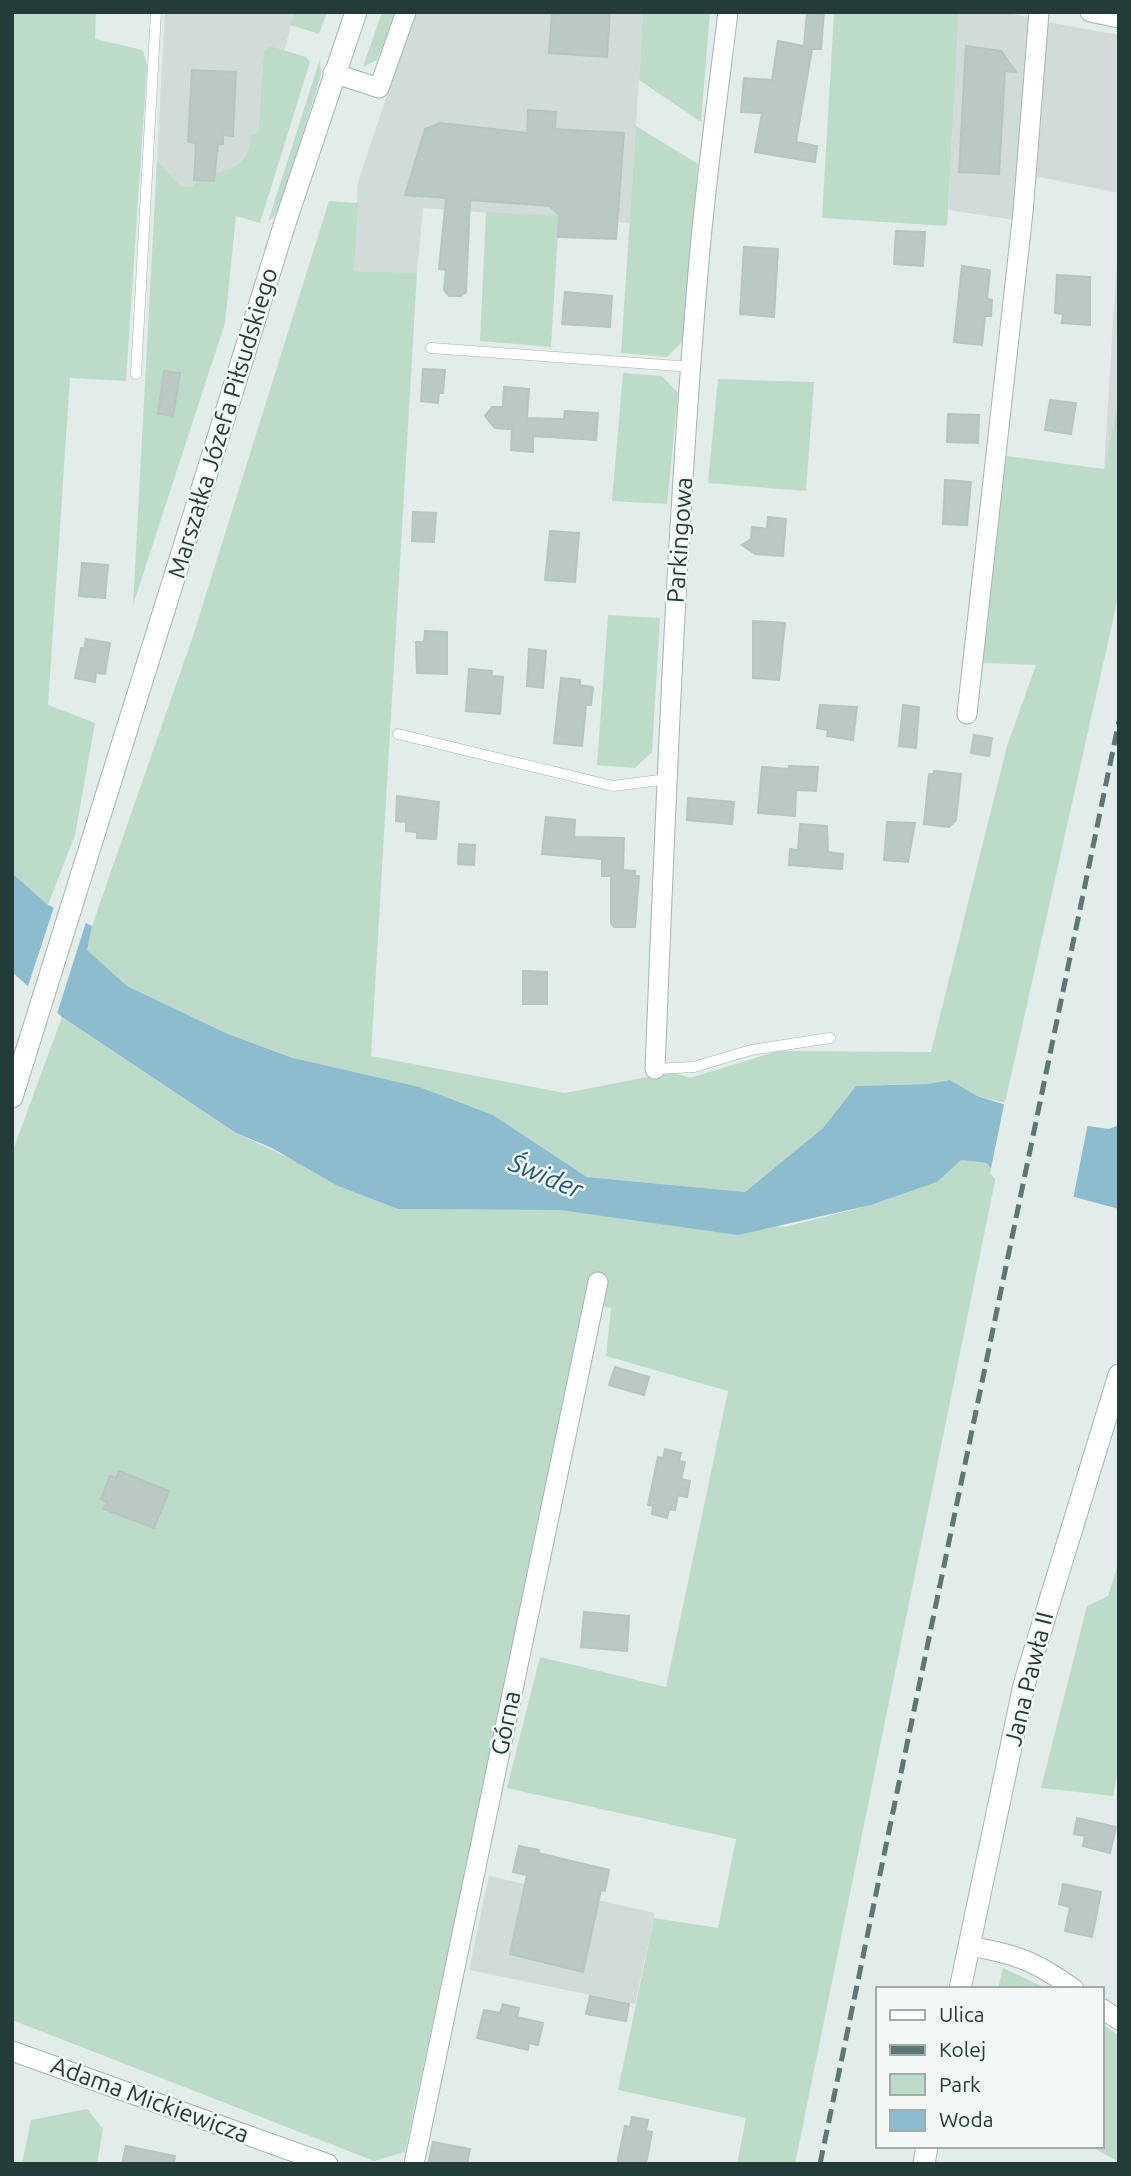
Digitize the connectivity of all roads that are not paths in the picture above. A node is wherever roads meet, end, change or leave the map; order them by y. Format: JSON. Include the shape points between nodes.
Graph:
{"nodes":[{"id":1,"x":156,"y":12,"type":"edge"},
{"id":2,"x":356,"y":12,"type":"edge"},
{"id":3,"x":406,"y":12,"type":"edge"},
{"id":4,"x":728,"y":12,"type":"edge"},
{"id":5,"x":1039,"y":12,"type":"edge"},
{"id":6,"x":1090,"y":12,"type":"edge"},
{"id":7,"x":1119,"y":18,"type":"edge"},
{"id":8,"x":333,"y":74,"type":"junction"},
{"id":9,"x":430,"y":348,"type":"dead end"},
{"id":10,"x":692,"y":367,"type":"junction"},
{"id":11,"x":136,"y":374,"type":"dead end"},
{"id":12,"x":967,"y":715,"type":"dead end"},
{"id":13,"x":398,"y":734,"type":"dead end"},
{"id":14,"x":667,"y":779,"type":"junction"},
{"id":15,"x":830,"y":1038,"type":"dead end"},
{"id":16,"x":655,"y":1069,"type":"joint"},
{"id":17,"x":12,"y":1097,"type":"edge"},
{"id":18,"x":598,"y":1282,"type":"dead end"},
{"id":19,"x":1119,"y":1375,"type":"edge"},
{"id":20,"x":969,"y":1946,"type":"junction"},
{"id":21,"x":960,"y":1987,"type":"edge"},
{"id":22,"x":1071,"y":1987,"type":"edge"},
{"id":23,"x":1103,"y":2009,"type":"edge"},
{"id":24,"x":1119,"y":2020,"type":"edge"},
{"id":25,"x":12,"y":2051,"type":"edge"},
{"id":26,"x":328,"y":2164,"type":"edge"},
{"id":27,"x":414,"y":2164,"type":"edge"}],
"edges":[{"from":1,"to":11,"type":"lane"},
{"from":2,"to":8,"type":"main road","name":"Marszałka Józefa Piłsudskiego"},
{"from":3,"to":8,"type":"street","via":[[379,88]]},
{"from":4,"to":10,"type":"street","name":"Parkingowa","via":[[699,259]]},
{"from":5,"to":12,"type":"street","via":[[1022,223]]},
{"from":6,"to":7,"type":"street"},
{"from":8,"to":17,"type":"main road","name":"Marszałka Józefa Piłsudskiego"},
{"from":9,"to":10,"type":"lane"},
{"from":10,"to":14,"type":"street","name":"Parkingowa","via":[[668,701]]},
{"from":13,"to":14,"type":"lane","via":[[613,786]]},
{"from":14,"to":16,"type":"street","name":"Parkingowa"},
{"from":15,"to":16,"type":"lane","via":[[751,1050],[694,1066]]},
{"from":18,"to":27,"type":"street","name":"Górna"},
{"from":19,"to":20,"type":"main road","name":"Jana Pawła II","via":[[1024,1685]]},
{"from":20,"to":21,"type":"main road","name":"Jana Pawła II"},
{"from":20,"to":22,"type":"street","via":[[1013,1953],[1044,1967]]},
{"from":23,"to":24,"type":"street"},
{"from":25,"to":26,"type":"street","name":"Adama Mickiewicza"}]}
